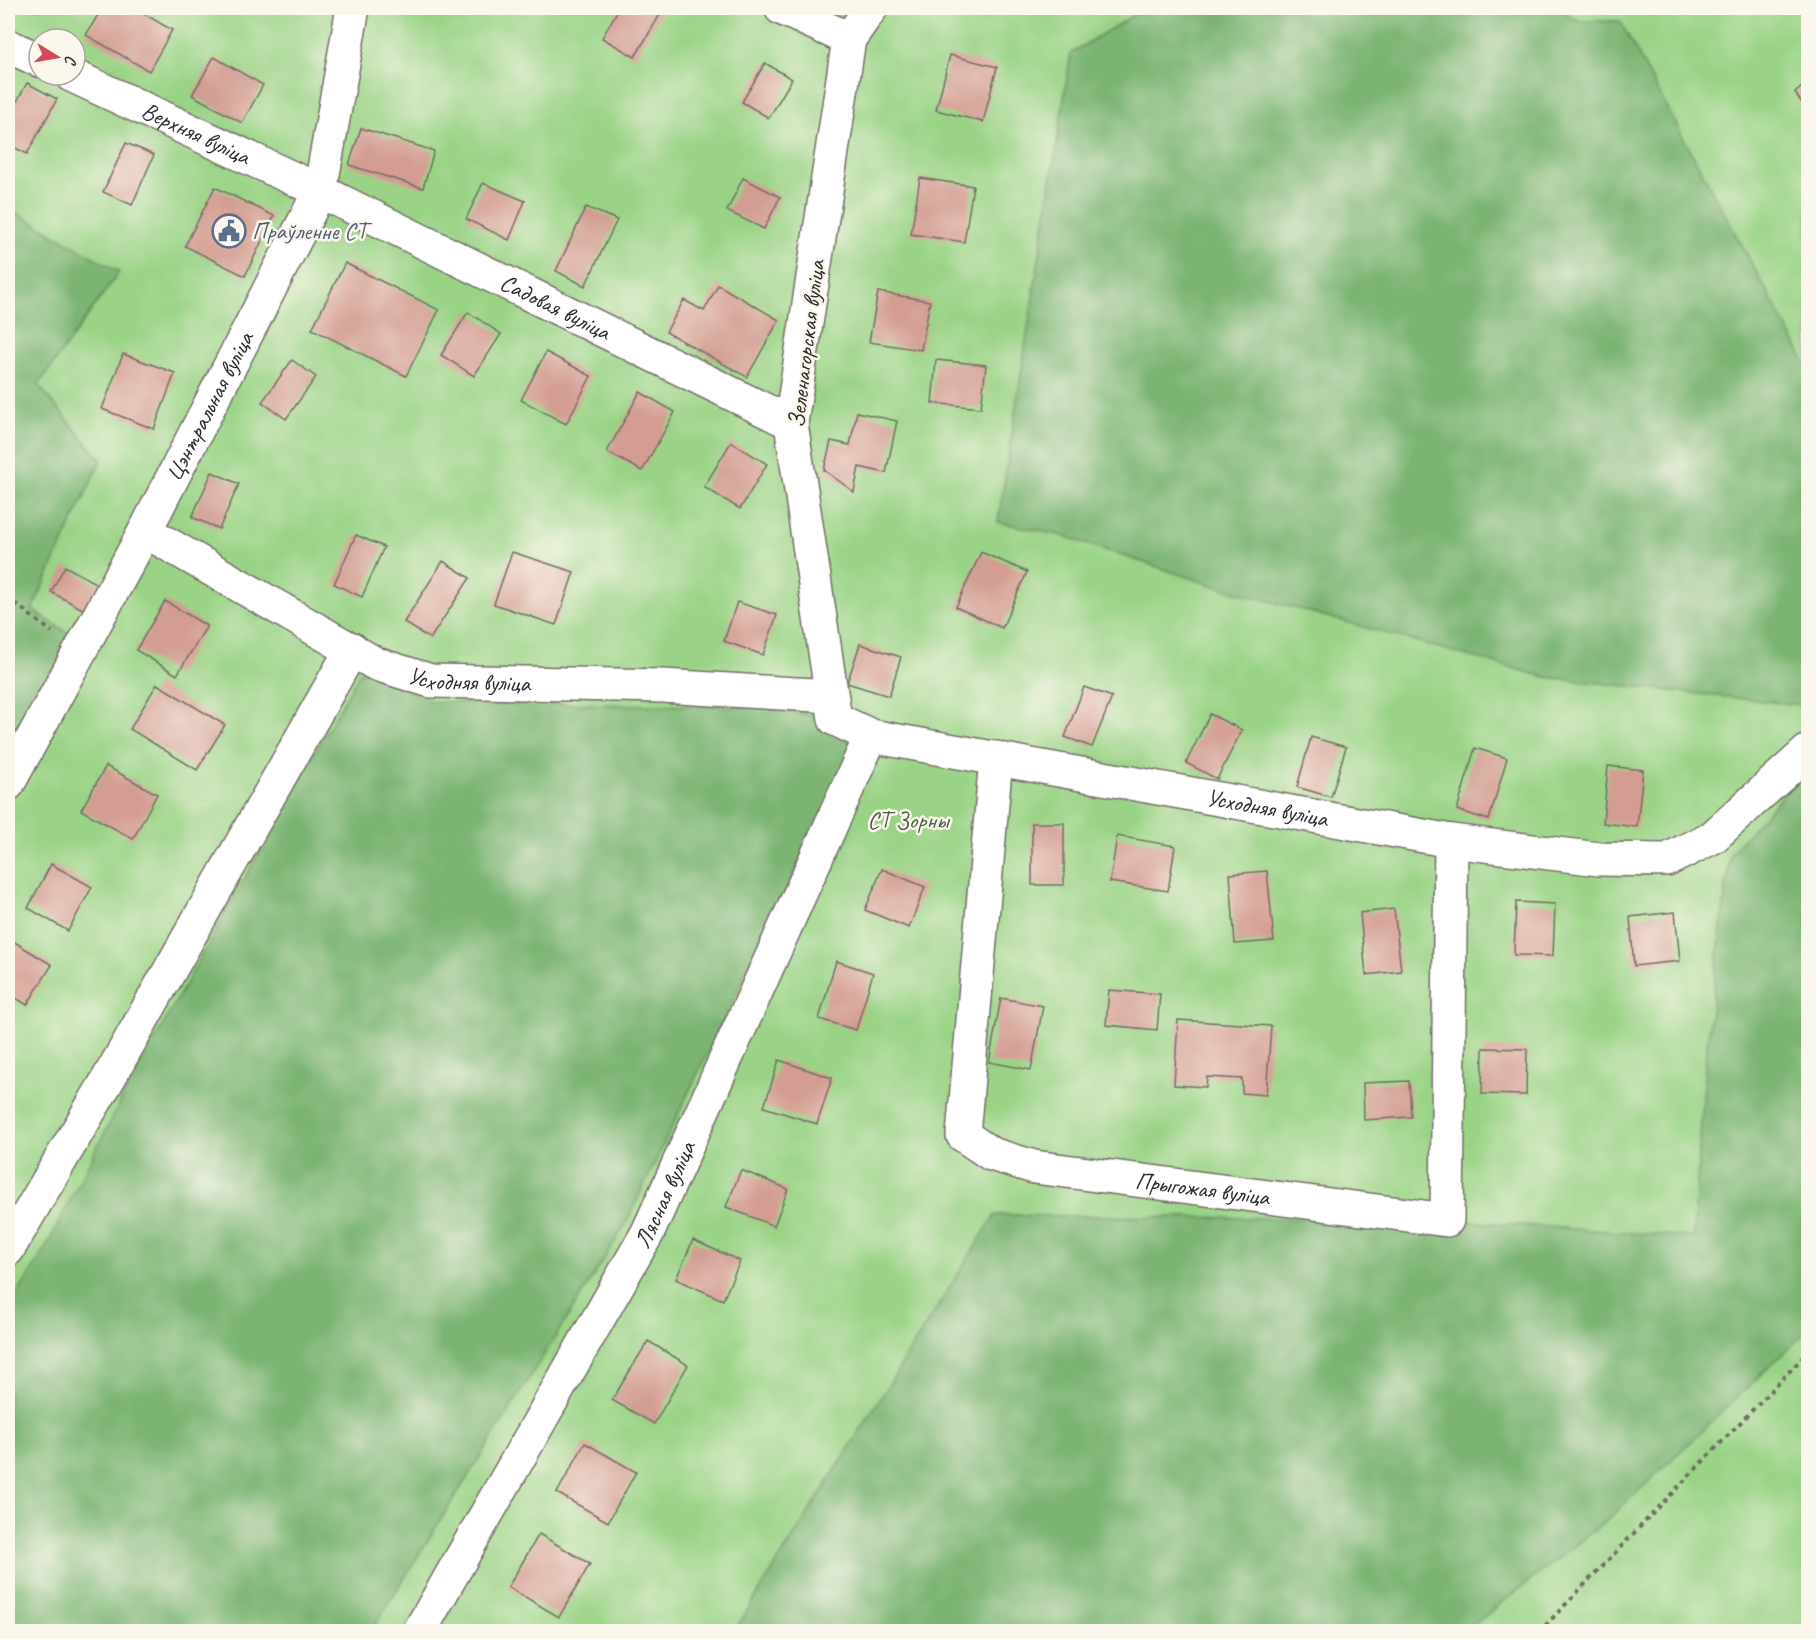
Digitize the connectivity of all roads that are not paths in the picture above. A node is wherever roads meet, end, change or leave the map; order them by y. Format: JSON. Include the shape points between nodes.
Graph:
{"nodes":[{"id":1,"x":353,"y":8,"type":"edge"},
{"id":2,"x":781,"y":8,"type":"edge"},
{"id":3,"x":871,"y":8,"type":"edge"},
{"id":4,"x":849,"y":39,"type":"junction"},
{"id":5,"x":8,"y":46,"type":"edge"},
{"id":6,"x":27,"y":55,"type":"edge"},
{"id":7,"x":87,"y":83,"type":"edge"},
{"id":8,"x":320,"y":191,"type":"junction"},
{"id":9,"x":791,"y":423,"type":"junction"},
{"id":10,"x":145,"y":531,"type":"junction"},
{"id":11,"x":352,"y":649,"type":"junction"},
{"id":12,"x":831,"y":696,"type":"junction"},
{"id":13,"x":871,"y":736,"type":"junction"},
{"id":14,"x":1809,"y":751,"type":"edge"},
{"id":15,"x":996,"y":758,"type":"junction"},
{"id":16,"x":8,"y":784,"type":"edge"},
{"id":17,"x":1451,"y":841,"type":"junction"},
{"id":18,"x":8,"y":1249,"type":"edge"},
{"id":19,"x":419,"y":1632,"type":"edge"}],
"edges":[{"from":1,"to":8,"type":"street","name":"Цэнтральная вуліца"},
{"from":2,"to":4,"type":"street"},
{"from":3,"to":4,"type":"street","name":"Зеленагорская вуліца"},
{"from":4,"to":9,"type":"street","name":"Зеленагорская вуліца"},
{"from":5,"to":6,"type":"street"},
{"from":7,"to":8,"type":"street","name":"Верхняя вуліца"},
{"from":8,"to":9,"type":"street","name":"Садовая вуліца"},
{"from":8,"to":10,"type":"street","name":"Цэнтральная вуліца"},
{"from":9,"to":12,"type":"street","name":"Зеленагорская вуліца"},
{"from":10,"to":11,"type":"street","name":"Усходняя вуліца"},
{"from":10,"to":16,"type":"street","name":"Цэнтральная вуліца"},
{"from":11,"to":12,"type":"street","name":"Усходняя вуліца","via":[[376,664],[431,681],[662,686]]},
{"from":11,"to":18,"type":"street"},
{"from":12,"to":13,"type":"street","name":"Зеленагорская вуліца","via":[[835,719]]},
{"from":13,"to":15,"type":"street","name":"Усходняя вуліца"},
{"from":13,"to":19,"type":"street","name":"Лясная вуліца","via":[[648,1232]]},
{"from":14,"to":17,"type":"street","name":"Усходняя вуліца","via":[[1713,837],[1667,860],[1599,859]]},
{"from":15,"to":17,"type":"street","name":"Усходняя вуліца"},
{"from":15,"to":17,"type":"street","name":"Прыгожая вуліца","via":[[963,1135],[991,1154],[1034,1167],[1447,1220]]}]}
